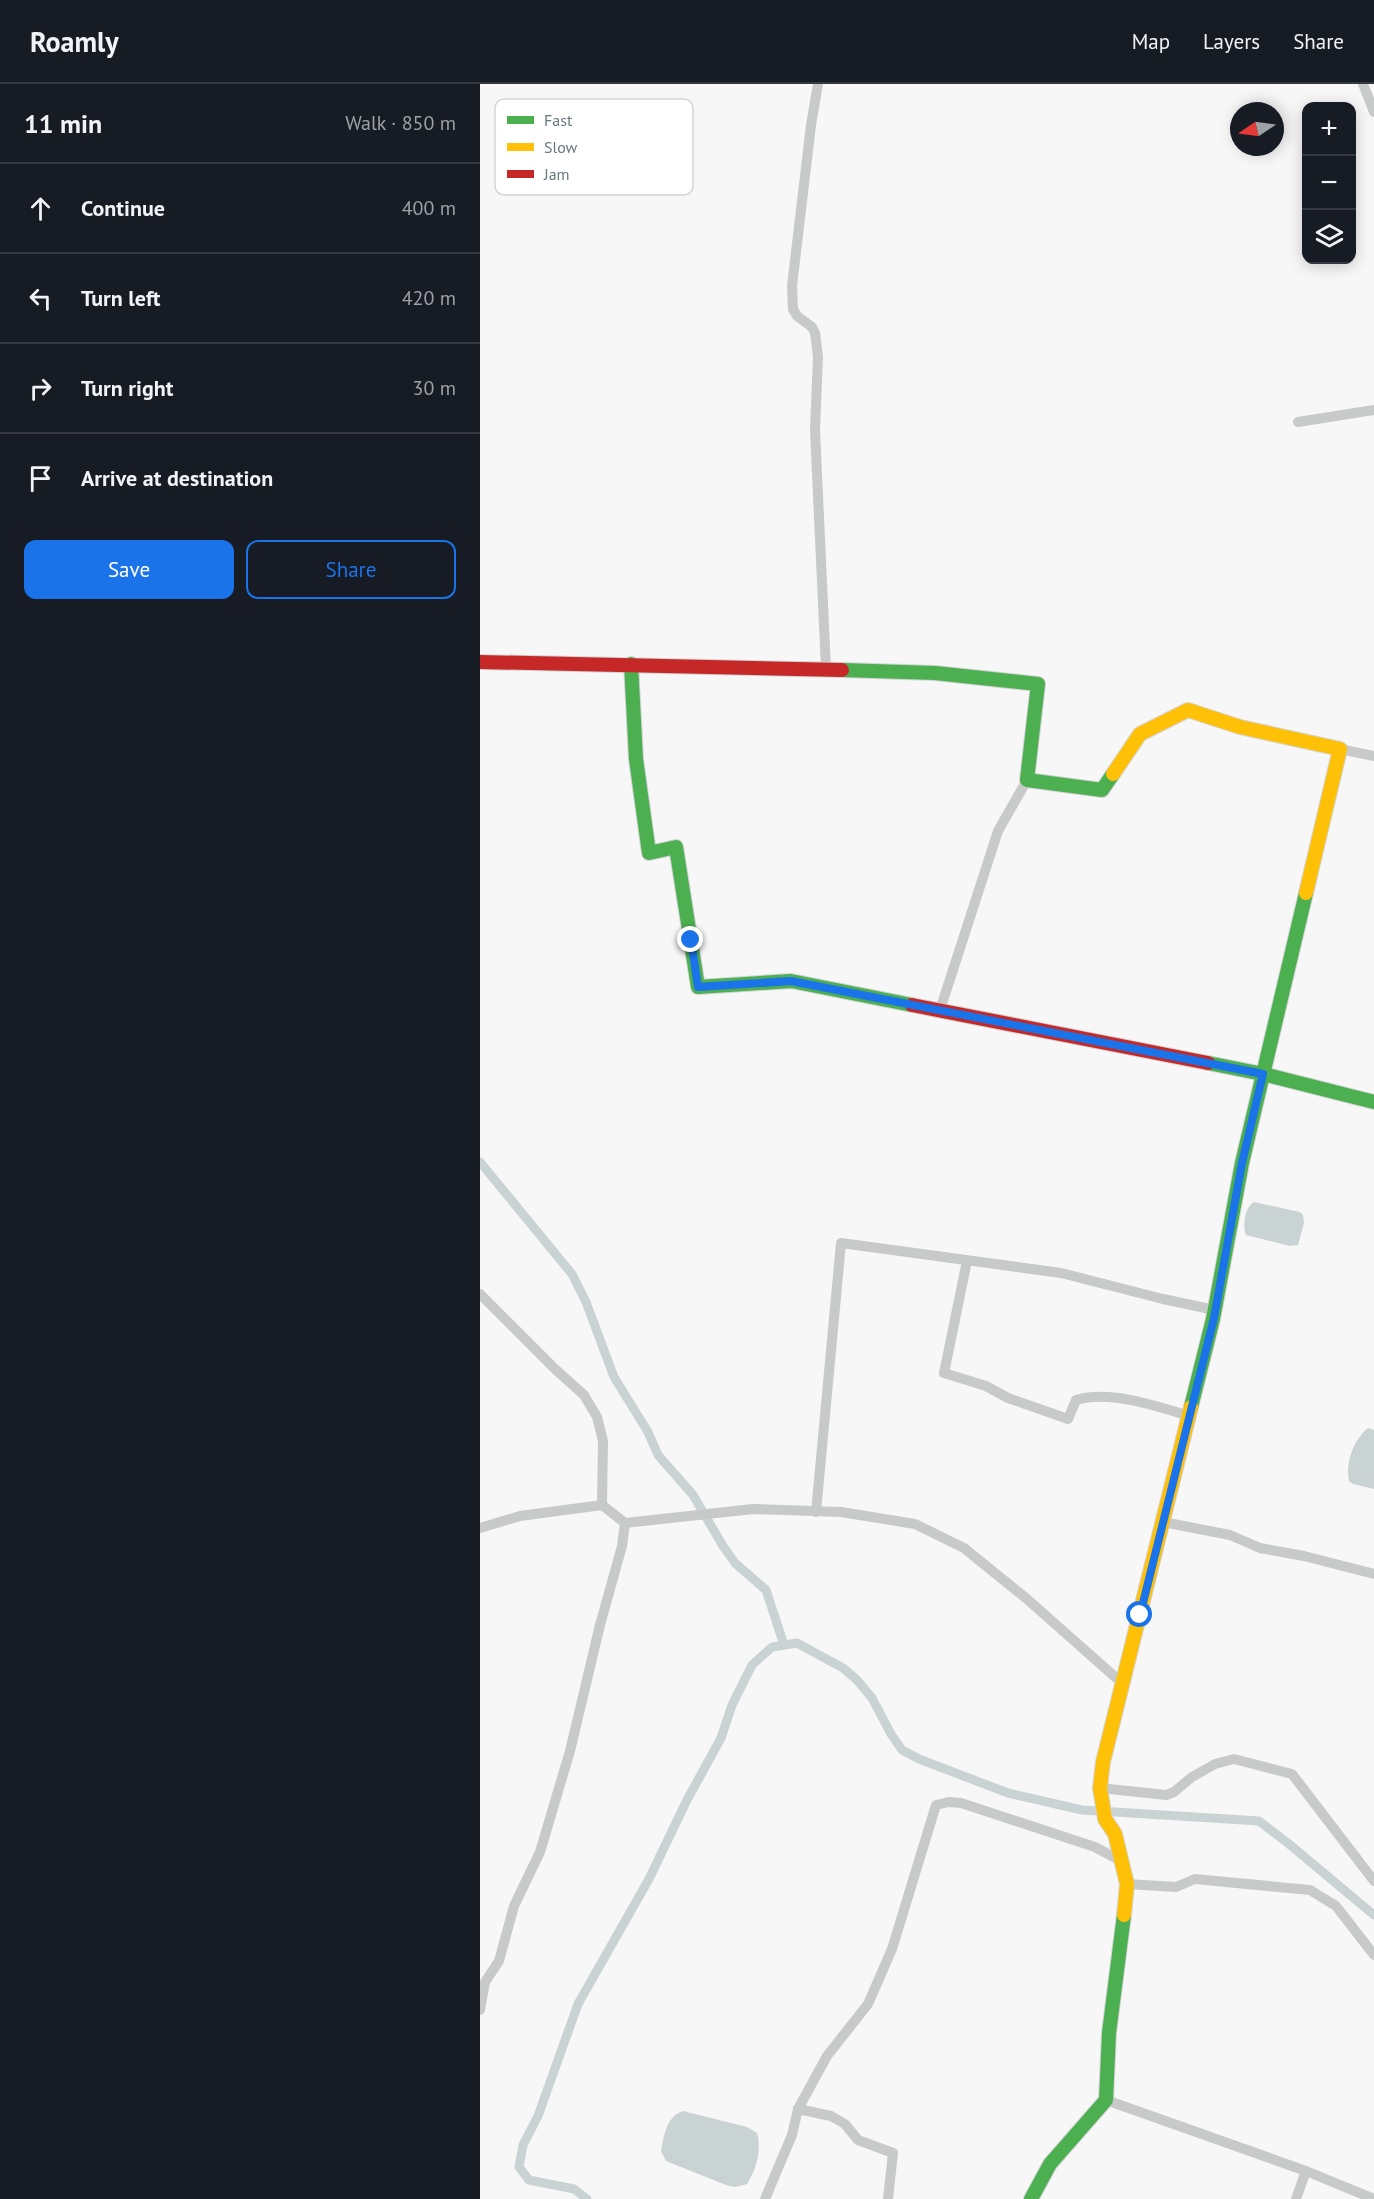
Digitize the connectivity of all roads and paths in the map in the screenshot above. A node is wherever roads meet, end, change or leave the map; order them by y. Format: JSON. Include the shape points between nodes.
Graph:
{"nodes":[{"id":1,"x":818,"y":84,"type":"edge"},
{"id":2,"x":1364,"y":84,"type":"edge"},
{"id":3,"x":1374,"y":112,"type":"edge"},
{"id":4,"x":1374,"y":410,"type":"edge"},
{"id":5,"x":1298,"y":422,"type":"dead end"},
{"id":6,"x":480,"y":662,"type":"edge"},
{"id":7,"x":631,"y":664,"type":"junction"},
{"id":8,"x":826,"y":669,"type":"junction"},
{"id":9,"x":1341,"y":749,"type":"junction"},
{"id":10,"x":1374,"y":756,"type":"edge"},
{"id":11,"x":1028,"y":780,"type":"junction"},
{"id":12,"x":940,"y":1010,"type":"junction"},
{"id":13,"x":1263,"y":1074,"type":"junction"},
{"id":14,"x":1374,"y":1102,"type":"edge"},
{"id":15,"x":967,"y":1261,"type":"junction"},
{"id":16,"x":480,"y":1294,"type":"edge"},
{"id":17,"x":1215,"y":1310,"type":"junction"},
{"id":18,"x":1189,"y":1416,"type":"junction"},
{"id":19,"x":602,"y":1505,"type":"junction"},
{"id":20,"x":816,"y":1512,"type":"junction"},
{"id":21,"x":1163,"y":1522,"type":"junction"},
{"id":22,"x":625,"y":1523,"type":"junction"},
{"id":23,"x":480,"y":1528,"type":"edge"},
{"id":24,"x":1374,"y":1574,"type":"edge"},
{"id":25,"x":1123,"y":1684,"type":"junction"},
{"id":26,"x":1100,"y":1788,"type":"junction"},
{"id":27,"x":1121,"y":1861,"type":"junction"},
{"id":28,"x":1374,"y":1881,"type":"edge"},
{"id":29,"x":1127,"y":1884,"type":"junction"},
{"id":30,"x":1374,"y":1955,"type":"edge"},
{"id":31,"x":480,"y":2010,"type":"edge"},
{"id":32,"x":1106,"y":2100,"type":"junction"},
{"id":33,"x":798,"y":2109,"type":"junction"},
{"id":34,"x":1306,"y":2171,"type":"junction"},
{"id":35,"x":1370,"y":2198,"type":"edge"},
{"id":36,"x":765,"y":2199,"type":"edge"},
{"id":37,"x":888,"y":2199,"type":"edge"},
{"id":38,"x":1032,"y":2199,"type":"edge"},
{"id":39,"x":1296,"y":2199,"type":"edge"}],
"edges":[{"from":1,"to":8,"type":"street","via":[[792,286],[793,309],[813,327],[818,357],[815,430]]},
{"from":2,"to":3,"type":"street"},
{"from":4,"to":5,"type":"street"},
{"from":6,"to":7,"type":"street"},
{"from":7,"to":8,"type":"street"},
{"from":7,"to":12,"type":"street","via":[[636,759],[649,853],[676,847],[698,987],[791,981]]},
{"from":8,"to":11,"type":"street","via":[[935,673],[1038,684]]},
{"from":9,"to":10,"type":"street"},
{"from":9,"to":11,"type":"street","via":[[1240,727],[1188,710],[1140,734],[1101,790]]},
{"from":9,"to":13,"type":"street"},
{"from":11,"to":12,"type":"street","via":[[998,831]]},
{"from":12,"to":13,"type":"street"},
{"from":13,"to":14,"type":"street"},
{"from":13,"to":17,"type":"street"},
{"from":15,"to":17,"type":"street","via":[[1061,1273]]},
{"from":15,"to":18,"type":"street","via":[[944,1373],[1068,1419],[1076,1400],[1104,1397]]},
{"from":15,"to":20,"type":"street","via":[[841,1243]]},
{"from":16,"to":19,"type":"street","via":[[584,1395],[597,1417],[603,1441]]},
{"from":17,"to":18,"type":"street"},
{"from":18,"to":21,"type":"street"},
{"from":19,"to":22,"type":"street"},
{"from":19,"to":23,"type":"street","via":[[520,1516]]},
{"from":20,"to":22,"type":"street","via":[[753,1509]]},
{"from":20,"to":25,"type":"street","via":[[841,1512],[915,1524],[964,1548]]},
{"from":21,"to":24,"type":"street","via":[[1230,1535],[1260,1548]]},
{"from":21,"to":25,"type":"street"},
{"from":22,"to":31,"type":"street","via":[[570,1751],[540,1852],[514,1906],[499,1961],[485,1982]]},
{"from":25,"to":26,"type":"street"},
{"from":26,"to":27,"type":"street","via":[[1105,1819],[1115,1834]]},
{"from":26,"to":28,"type":"street","via":[[1166,1795],[1215,1764],[1234,1759],[1292,1774]]},
{"from":27,"to":29,"type":"street"},
{"from":27,"to":33,"type":"street","via":[[1095,1847],[961,1803],[936,1805],[892,1948],[868,2004],[827,2056]]},
{"from":29,"to":30,"type":"street","via":[[1176,1887],[1195,1879],[1310,1890],[1336,1906]]},
{"from":29,"to":32,"type":"street","via":[[1109,2033]]},
{"from":32,"to":34,"type":"street"},
{"from":32,"to":38,"type":"street","via":[[1050,2163]]},
{"from":33,"to":36,"type":"street","via":[[792,2135]]},
{"from":33,"to":37,"type":"street","via":[[831,2116],[845,2124],[858,2140],[893,2153]]},
{"from":34,"to":35,"type":"street"},
{"from":34,"to":39,"type":"street"}]}
